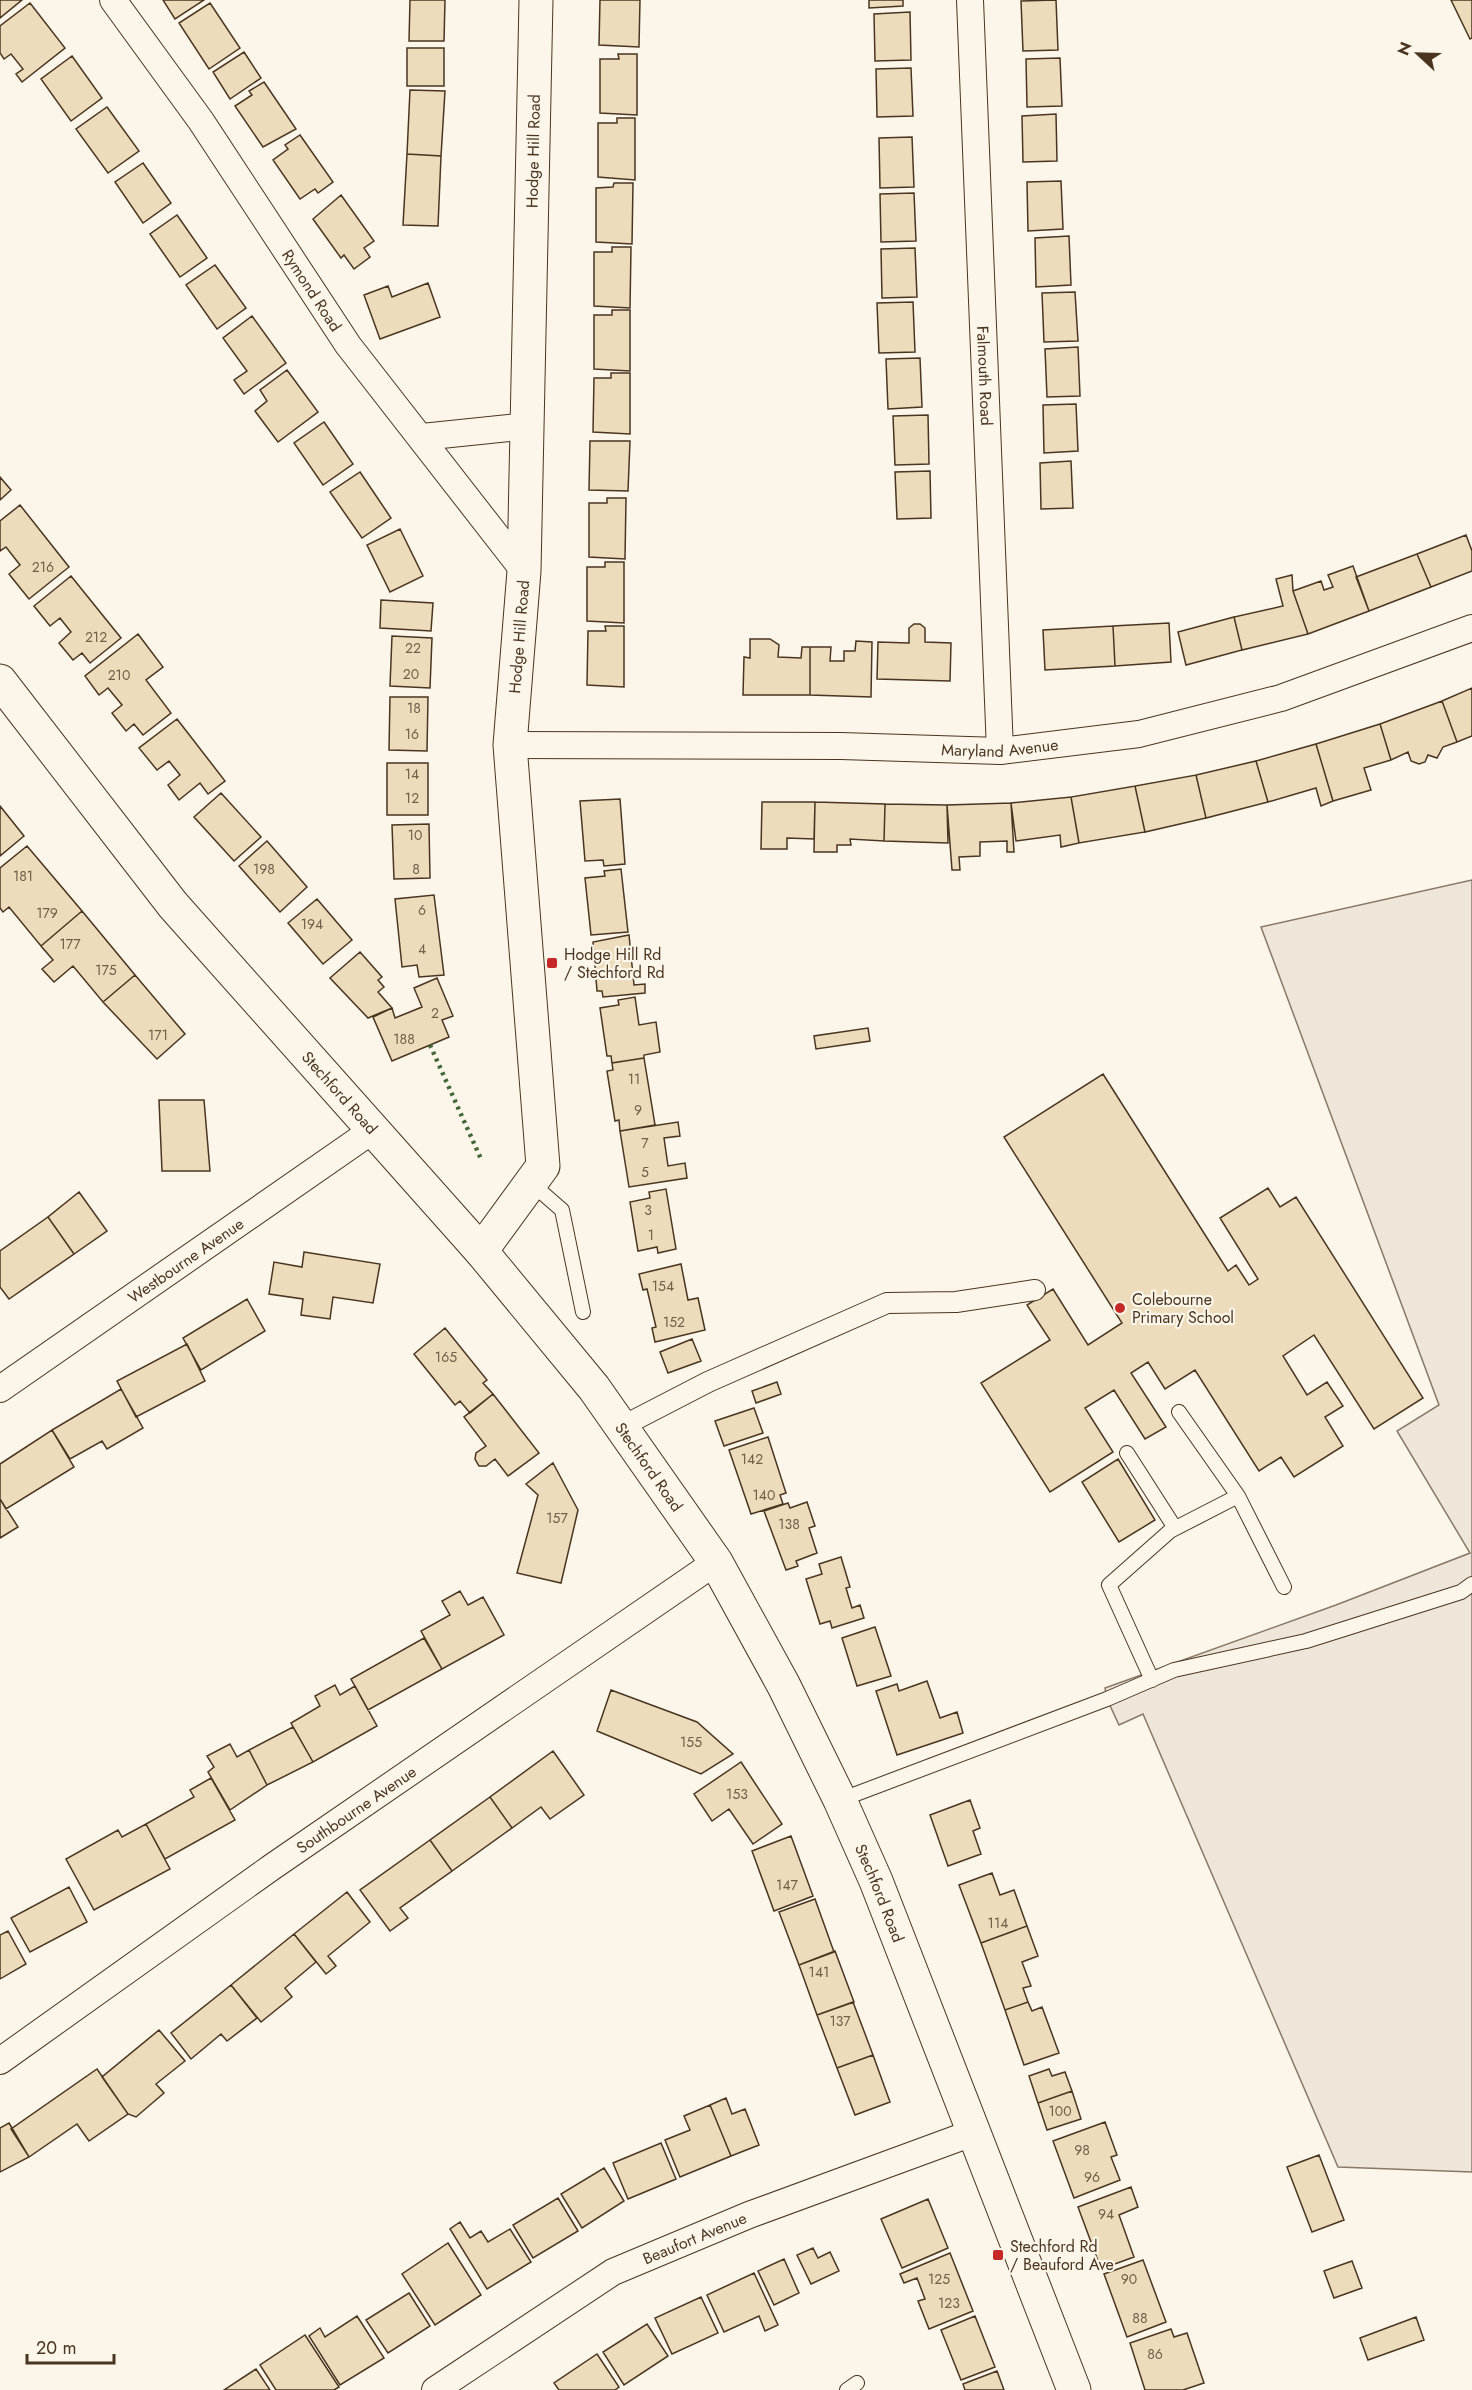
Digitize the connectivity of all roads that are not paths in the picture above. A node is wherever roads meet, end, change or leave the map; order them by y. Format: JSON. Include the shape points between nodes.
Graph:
{"nodes":[{"id":1,"x":113,"y":0,"type":"edge"},
{"id":2,"x":536,"y":0,"type":"edge"},
{"id":3,"x":970,"y":0,"type":"edge"},
{"id":4,"x":528,"y":426,"type":"junction"},
{"id":5,"x":422,"y":437,"type":"junction"},
{"id":6,"x":524,"y":571,"type":"junction"},
{"id":7,"x":1472,"y":628,"type":"edge"},
{"id":8,"x":0,"y":681,"type":"edge"},
{"id":9,"x":510,"y":745,"type":"junction"},
{"id":10,"x":1000,"y":751,"type":"junction"},
{"id":11,"x":373,"y":1130,"type":"junction"},
{"id":12,"x":531,"y":1183,"type":"junction"},
{"id":13,"x":481,"y":1251,"type":"junction"},
{"id":14,"x":1035,"y":1290,"type":"dead end"},
{"id":15,"x":583,"y":1312,"type":"dead end"},
{"id":16,"x":0,"y":1389,"type":"edge"},
{"id":17,"x":1179,"y":1413,"type":"dead end"},
{"id":18,"x":621,"y":1427,"type":"junction"},
{"id":19,"x":1127,"y":1453,"type":"dead end"},
{"id":20,"x":1238,"y":1496,"type":"junction"},
{"id":21,"x":1175,"y":1528,"type":"junction"},
{"id":22,"x":716,"y":1562,"type":"junction"},
{"id":23,"x":1472,"y":1584,"type":"edge"},
{"id":24,"x":1284,"y":1587,"type":"dead end"},
{"id":25,"x":1152,"y":1680,"type":"junction"},
{"id":26,"x":840,"y":1800,"type":"junction"},
{"id":27,"x":0,"y":2061,"type":"edge"},
{"id":28,"x":975,"y":2132,"type":"junction"},
{"id":29,"x":435,"y":2390,"type":"edge"},
{"id":30,"x":1074,"y":2390,"type":"edge"}],
"edges":[{"from":1,"to":5,"type":"street","name":"Rymond Road","via":[[201,121],[348,345]]},
{"from":2,"to":4,"type":"main road","name":"Hodge Hill Road"},
{"from":3,"to":10,"type":"street","name":"Falmouth Road"},
{"from":4,"to":5,"type":"street"},
{"from":4,"to":6,"type":"main road","name":"Hodge Hill Road"},
{"from":5,"to":6,"type":"street","name":"Rymond Road"},
{"from":6,"to":9,"type":"main road","name":"Hodge Hill Road"},
{"from":7,"to":10,"type":"street","name":"Maryland Avenue","via":[[1281,699],[1139,734]]},
{"from":8,"to":11,"type":"main road","name":"Stechford Road","via":[[172,905]]},
{"from":9,"to":10,"type":"street","name":"Maryland Avenue","via":[[841,746]]},
{"from":9,"to":12,"type":"main road","name":"Hodge Hill Road","via":[[543,1166]]},
{"from":11,"to":13,"type":"main road","name":"Stechford Road"},
{"from":11,"to":16,"type":"street","name":"Westbourne Avenue"},
{"from":12,"to":13,"type":"main road","name":"Hodge Hill Road"},
{"from":12,"to":15,"type":"lane","via":[[562,1210]]},
{"from":13,"to":18,"type":"main road","name":"Stechford Road","via":[[594,1388]]},
{"from":14,"to":18,"type":"street","via":[[956,1302],[887,1303],[708,1382]]},
{"from":17,"to":20,"type":"lane"},
{"from":18,"to":22,"type":"main road","name":"Stechford Road"},
{"from":19,"to":21,"type":"lane"},
{"from":20,"to":21,"type":"lane"},
{"from":20,"to":24,"type":"lane"},
{"from":21,"to":25,"type":"lane","via":[[1108,1585]]},
{"from":22,"to":26,"type":"main road","name":"Stechford Road","via":[[784,1686]]},
{"from":22,"to":27,"type":"street","name":"Southbourne Avenue","via":[[272,1867]]},
{"from":23,"to":25,"type":"lane","via":[[1461,1592],[1370,1622],[1306,1641],[1174,1670]]},
{"from":25,"to":26,"type":"lane"},
{"from":26,"to":28,"type":"main road","name":"Stechford Road"},
{"from":28,"to":29,"type":"street","name":"Beaufort Avenue","via":[[749,2215],[613,2272]]},
{"from":28,"to":30,"type":"main road","name":"Stechford Road"}]}
